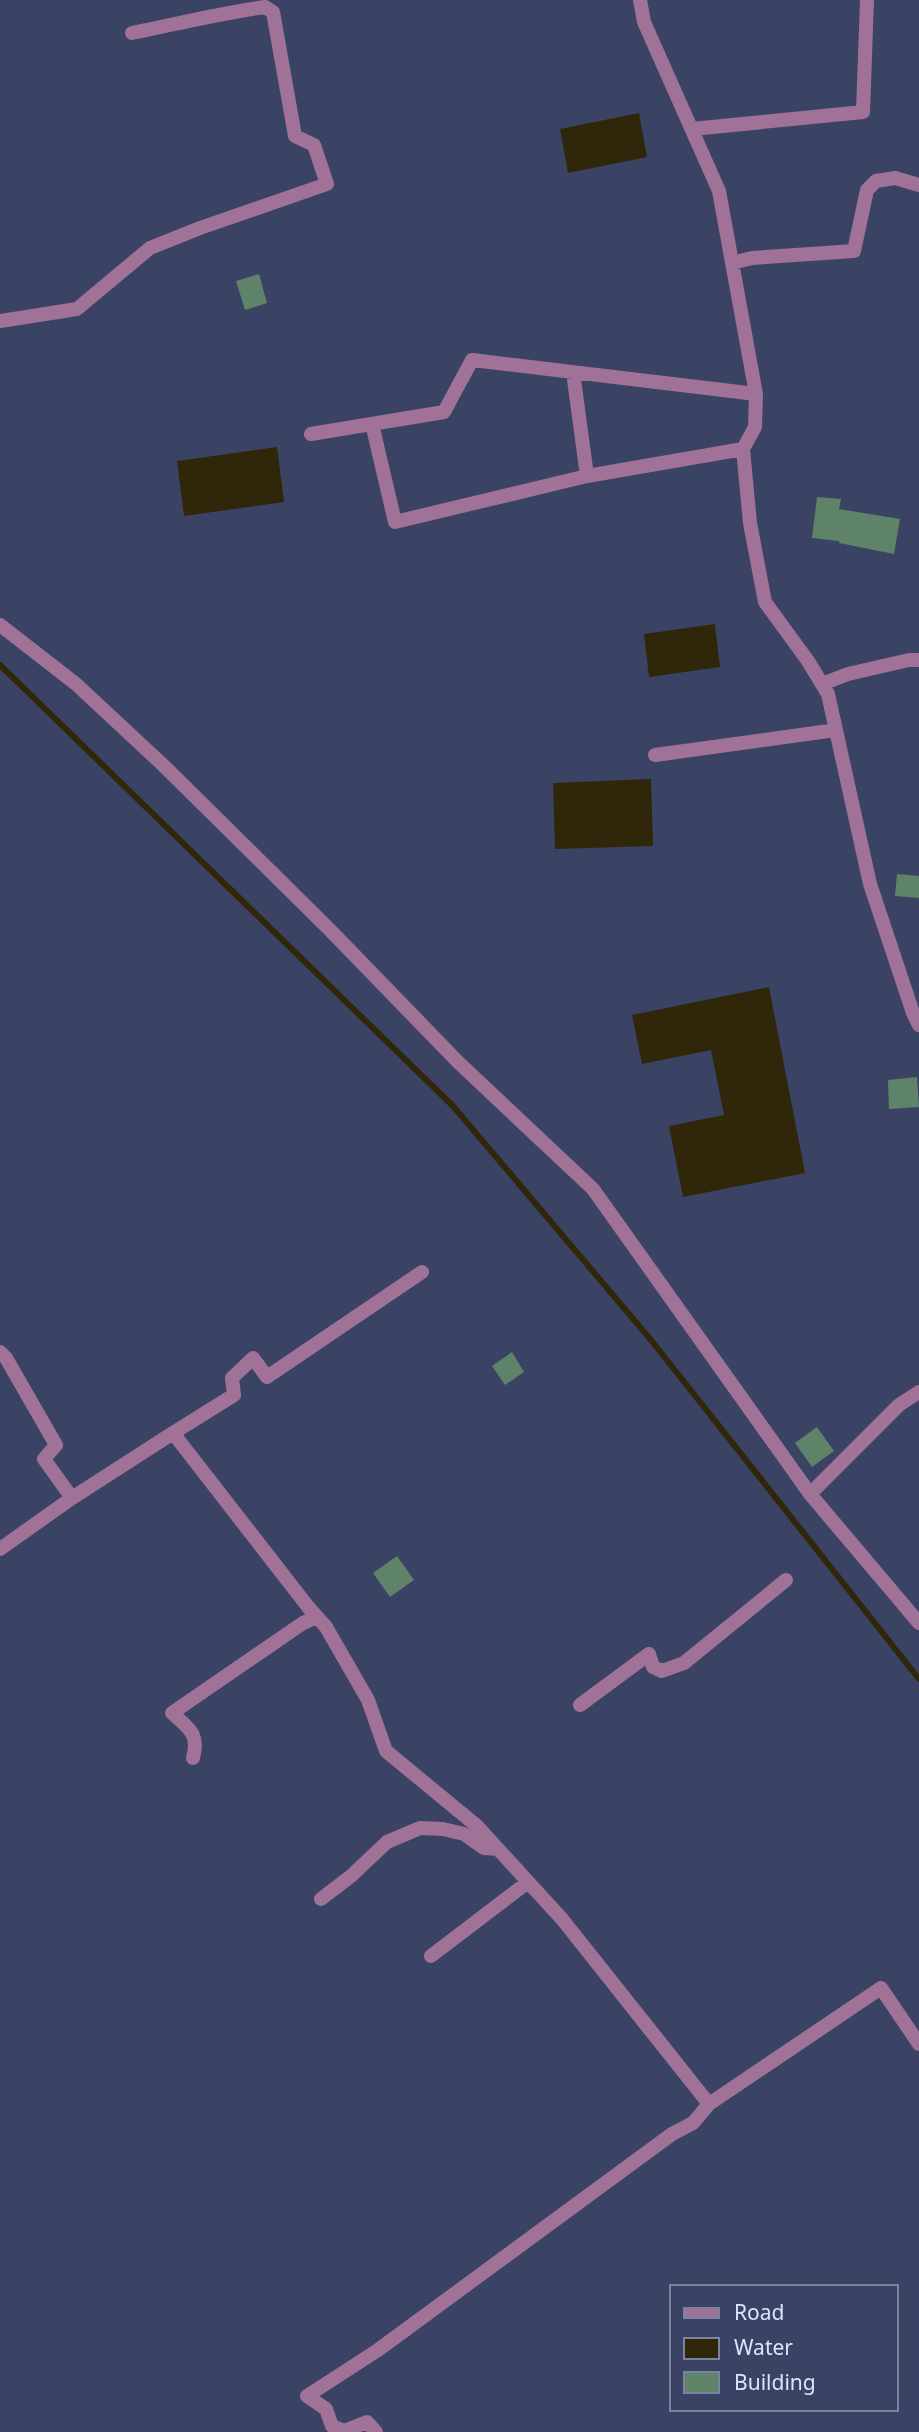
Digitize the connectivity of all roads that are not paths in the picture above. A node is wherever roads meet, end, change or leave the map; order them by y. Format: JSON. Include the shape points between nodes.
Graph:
{"nodes":[{"id":1,"x":640,"y":0,"type":"edge"},
{"id":2,"x":867,"y":0,"type":"edge"},
{"id":3,"x":264,"y":3,"type":"edge"},
{"id":4,"x":132,"y":33,"type":"dead end"},
{"id":5,"x":692,"y":129,"type":"junction"},
{"id":6,"x":919,"y":185,"type":"edge"},
{"id":7,"x":732,"y":263,"type":"junction"},
{"id":8,"x":0,"y":321,"type":"edge"},
{"id":9,"x":573,"y":372,"type":"junction"},
{"id":10,"x":756,"y":394,"type":"junction"},
{"id":11,"x":372,"y":424,"type":"junction"},
{"id":12,"x":311,"y":434,"type":"dead end"},
{"id":13,"x":743,"y":449,"type":"junction"},
{"id":14,"x":587,"y":476,"type":"junction"},
{"id":15,"x":0,"y":625,"type":"edge"},
{"id":16,"x":919,"y":660,"type":"edge"},
{"id":17,"x":822,"y":684,"type":"junction"},
{"id":18,"x":836,"y":730,"type":"junction"},
{"id":19,"x":655,"y":755,"type":"dead end"},
{"id":20,"x":919,"y":1025,"type":"edge"},
{"id":21,"x":422,"y":1272,"type":"dead end"},
{"id":22,"x":0,"y":1352,"type":"edge"},
{"id":23,"x":919,"y":1392,"type":"edge"},
{"id":24,"x":173,"y":1433,"type":"junction"},
{"id":25,"x":810,"y":1494,"type":"junction"},
{"id":26,"x":72,"y":1498,"type":"junction"},
{"id":27,"x":0,"y":1549,"type":"edge"},
{"id":28,"x":786,"y":1580,"type":"dead end"},
{"id":29,"x":317,"y":1617,"type":"junction"},
{"id":30,"x":919,"y":1623,"type":"edge"},
{"id":31,"x":580,"y":1705,"type":"dead end"},
{"id":32,"x":193,"y":1758,"type":"dead end"},
{"id":33,"x":498,"y":1849,"type":"junction"},
{"id":34,"x":528,"y":1882,"type":"junction"},
{"id":35,"x":320,"y":1899,"type":"dead end"},
{"id":36,"x":431,"y":1956,"type":"dead end"},
{"id":37,"x":919,"y":2044,"type":"edge"},
{"id":38,"x":709,"y":2104,"type":"junction"},
{"id":39,"x":376,"y":2432,"type":"edge"}],
"edges":[{"from":1,"to":5,"type":"street","via":[[644,22]]},
{"from":2,"to":5,"type":"street","via":[[863,112]]},
{"from":3,"to":4,"type":"street"},
{"from":3,"to":8,"type":"street","via":[[273,12],[295,136],[314,145],[327,184],[149,248],[77,309]]},
{"from":5,"to":7,"type":"street","via":[[719,191]]},
{"from":6,"to":7,"type":"street","via":[[895,178],[876,181],[867,190],[854,251]]},
{"from":7,"to":10,"type":"street"},
{"from":9,"to":10,"type":"street"},
{"from":9,"to":11,"type":"street","via":[[472,360],[444,412]]},
{"from":9,"to":14,"type":"street"},
{"from":10,"to":13,"type":"street","via":[[755,427]]},
{"from":11,"to":12,"type":"street"},
{"from":11,"to":14,"type":"street","via":[[395,522]]},
{"from":13,"to":14,"type":"street"},
{"from":13,"to":17,"type":"street","via":[[750,523],[765,601]]},
{"from":15,"to":25,"type":"street","via":[[76,684],[163,765],[458,1062],[593,1189]]},
{"from":16,"to":17,"type":"street"},
{"from":17,"to":18,"type":"street"},
{"from":18,"to":19,"type":"street"},
{"from":18,"to":20,"type":"street","via":[[870,884]]},
{"from":21,"to":24,"type":"street","via":[[267,1377],[253,1357],[232,1378],[234,1395]]},
{"from":22,"to":26,"type":"street","via":[[55,1445],[44,1459]]},
{"from":23,"to":25,"type":"street","via":[[899,1405]]},
{"from":24,"to":26,"type":"street"},
{"from":24,"to":29,"type":"street"},
{"from":25,"to":30,"type":"street"},
{"from":26,"to":27,"type":"street"},
{"from":28,"to":31,"type":"street","via":[[684,1662],[662,1671],[653,1667],[649,1654]]},
{"from":29,"to":32,"type":"street","via":[[172,1713],[194,1733]]},
{"from":29,"to":33,"type":"street","via":[[368,1700],[386,1751]]},
{"from":33,"to":34,"type":"street"},
{"from":33,"to":35,"type":"street","via":[[484,1848],[464,1834],[420,1828],[387,1842]]},
{"from":34,"to":36,"type":"street"},
{"from":34,"to":38,"type":"street"},
{"from":37,"to":38,"type":"street","via":[[881,1989]]},
{"from":38,"to":39,"type":"street","via":[[693,2123],[307,2396],[326,2409],[332,2426],[344,2431],[367,2422]]}]}
